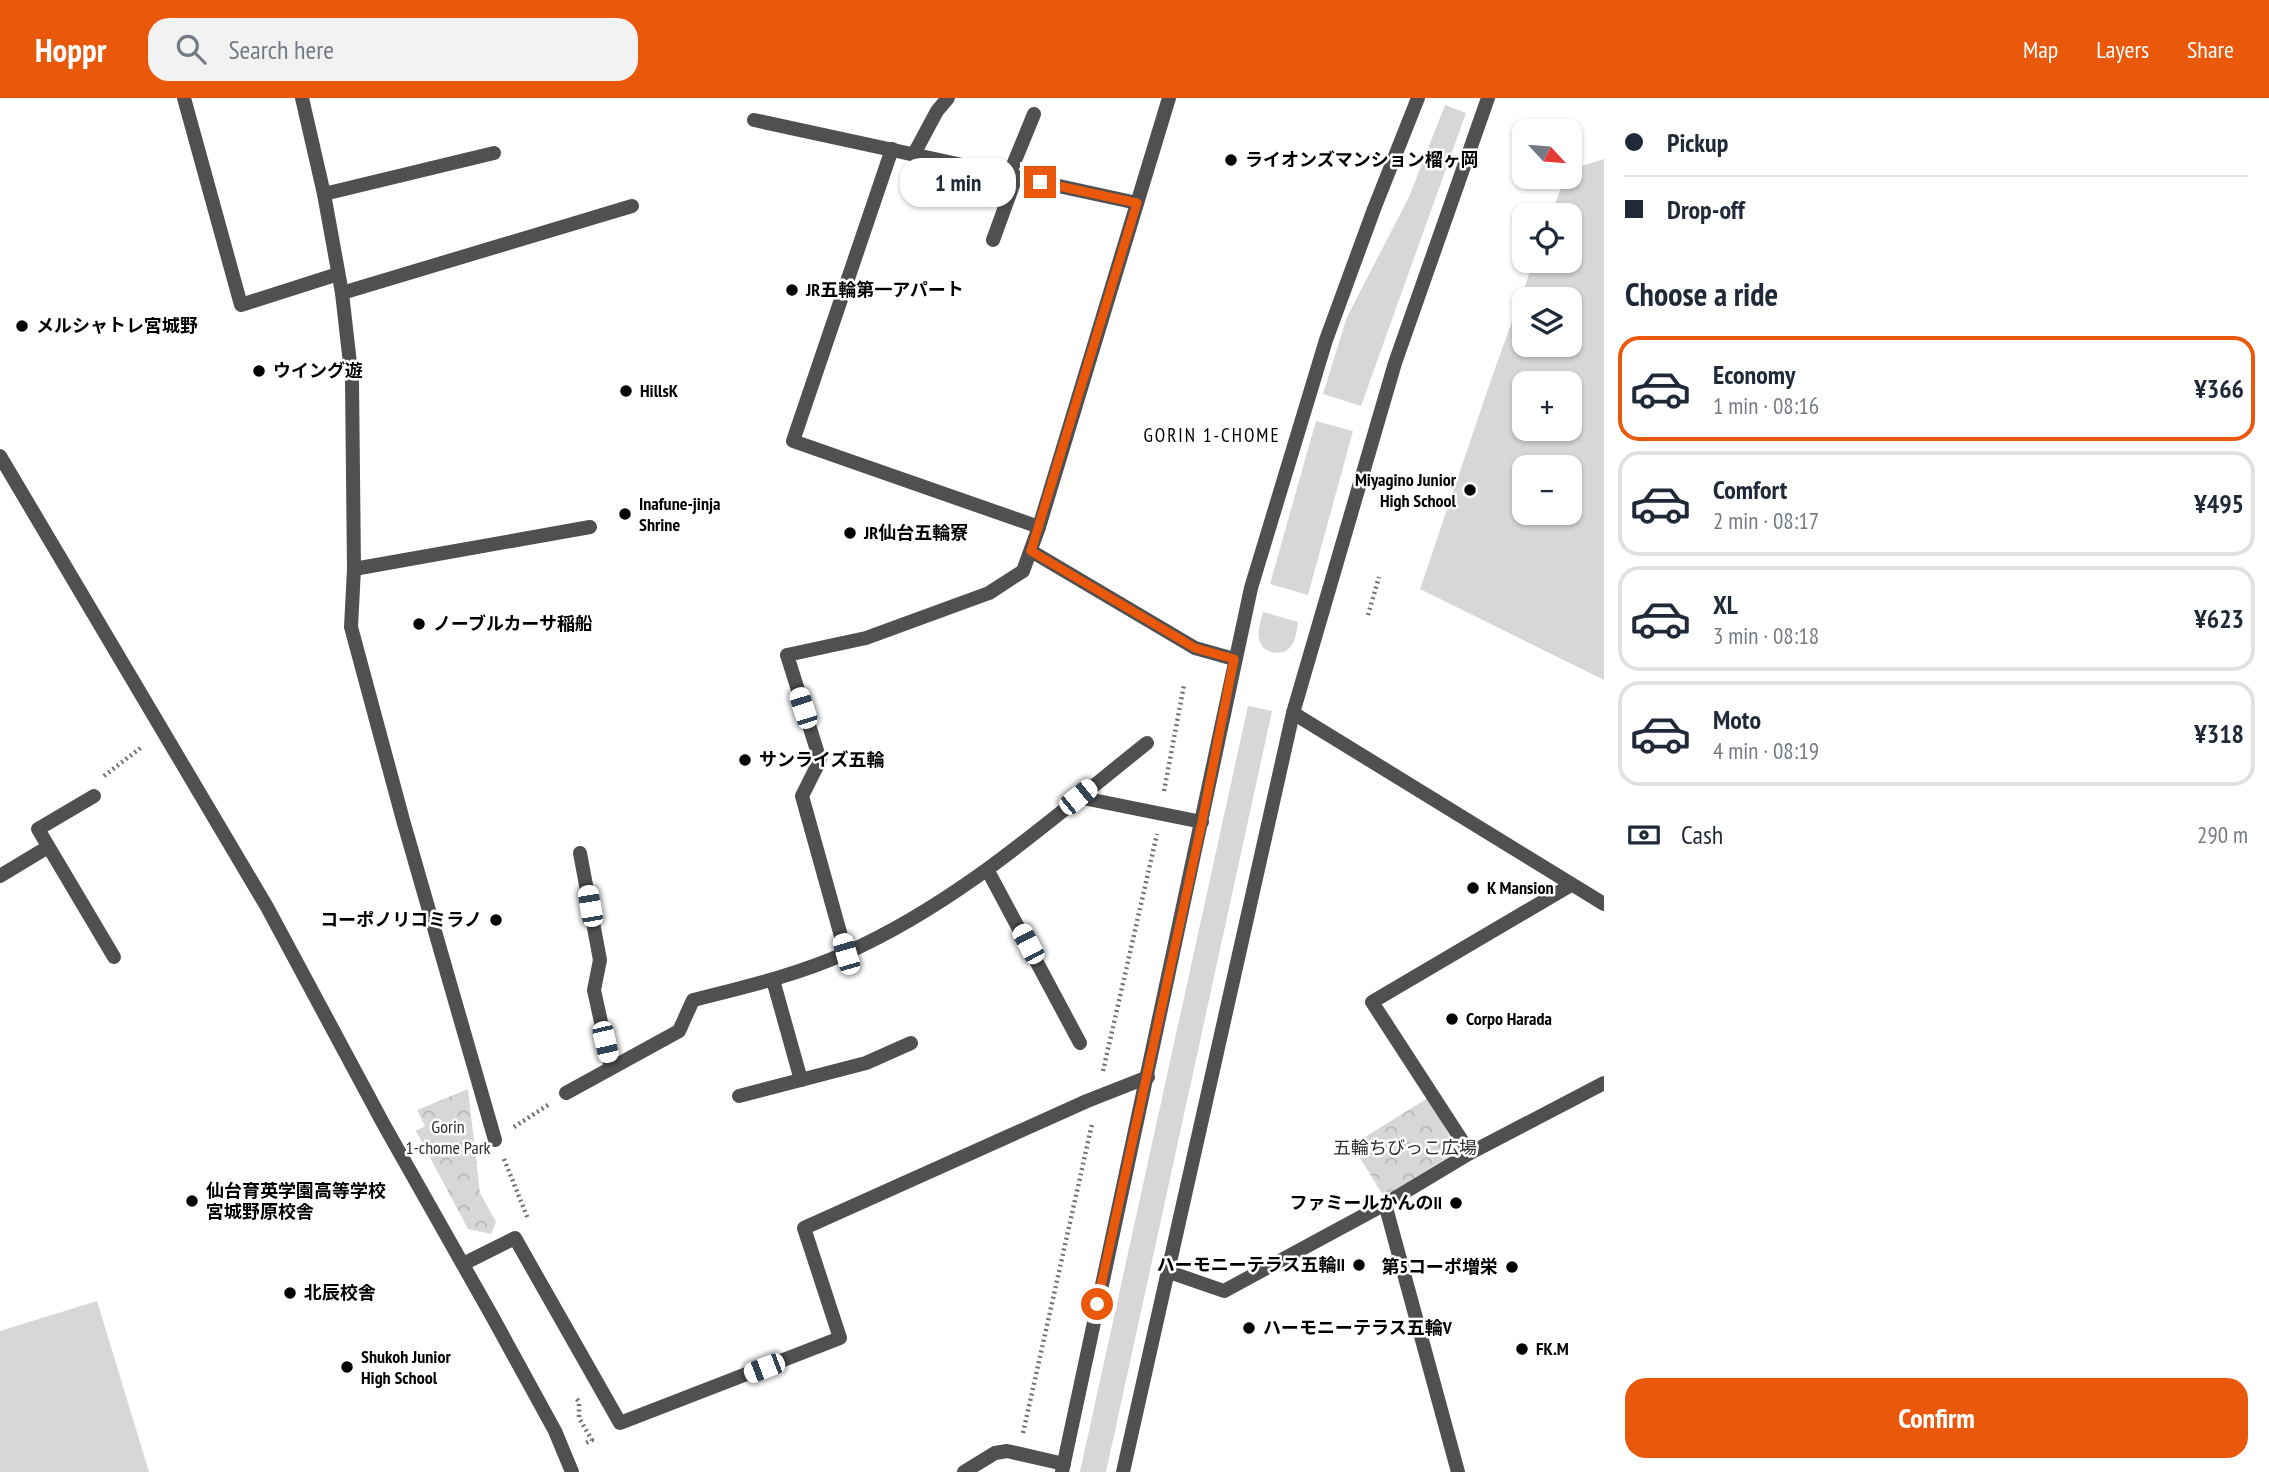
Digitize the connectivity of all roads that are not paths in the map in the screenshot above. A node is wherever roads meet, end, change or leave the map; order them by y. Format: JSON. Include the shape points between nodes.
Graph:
{"nodes":[{"id":1,"x":184,"y":98,"type":"edge"},
{"id":2,"x":302,"y":98,"type":"edge"},
{"id":3,"x":948,"y":98,"type":"edge"},
{"id":4,"x":1169,"y":98,"type":"edge"},
{"id":5,"x":1418,"y":98,"type":"edge"},
{"id":6,"x":1488,"y":98,"type":"edge"},
{"id":7,"x":1034,"y":114,"type":"dead end"},
{"id":8,"x":754,"y":121,"type":"dead end"},
{"id":9,"x":892,"y":149,"type":"junction"},
{"id":10,"x":494,"y":153,"type":"dead end"},
{"id":11,"x":915,"y":154,"type":"junction"},
{"id":12,"x":1013,"y":176,"type":"junction"},
{"id":13,"x":324,"y":194,"type":"junction"},
{"id":14,"x":1137,"y":203,"type":"junction"},
{"id":15,"x":632,"y":206,"type":"dead end"},
{"id":16,"x":993,"y":240,"type":"dead end"},
{"id":17,"x":338,"y":274,"type":"junction"},
{"id":18,"x":342,"y":293,"type":"junction"},
{"id":19,"x":0,"y":456,"type":"edge"},
{"id":20,"x":590,"y":527,"type":"dead end"},
{"id":21,"x":1039,"y":527,"type":"junction"},
{"id":22,"x":1031,"y":551,"type":"junction"},
{"id":23,"x":354,"y":569,"type":"junction"},
{"id":24,"x":1234,"y":659,"type":"junction"},
{"id":25,"x":1293,"y":713,"type":"junction"},
{"id":26,"x":1147,"y":743,"type":"dead end"},
{"id":27,"x":94,"y":796,"type":"road end"},
{"id":28,"x":1078,"y":797,"type":"junction"},
{"id":29,"x":1202,"y":822,"type":"junction"},
{"id":30,"x":48,"y":847,"type":"junction"},
{"id":31,"x":580,"y":853,"type":"dead end"},
{"id":32,"x":988,"y":871,"type":"junction"},
{"id":33,"x":0,"y":876,"type":"edge"},
{"id":34,"x":1571,"y":885,"type":"junction"},
{"id":35,"x":1604,"y":904,"type":"edge"},
{"id":36,"x":846,"y":954,"type":"junction"},
{"id":37,"x":114,"y":957,"type":"dead end"},
{"id":38,"x":773,"y":980,"type":"junction"},
{"id":39,"x":912,"y":1043,"type":"dead end"},
{"id":40,"x":1080,"y":1043,"type":"dead end"},
{"id":41,"x":611,"y":1068,"type":"junction"},
{"id":42,"x":1147,"y":1077,"type":"junction"},
{"id":43,"x":801,"y":1080,"type":"junction"},
{"id":44,"x":1604,"y":1083,"type":"edge"},
{"id":45,"x":566,"y":1093,"type":"road end"},
{"id":46,"x":739,"y":1096,"type":"dead end"},
{"id":47,"x":495,"y":1140,"type":"road end"},
{"id":48,"x":1471,"y":1153,"type":"junction"},
{"id":49,"x":1385,"y":1204,"type":"junction"},
{"id":50,"x":463,"y":1264,"type":"junction"},
{"id":51,"x":1169,"y":1272,"type":"junction"},
{"id":52,"x":1063,"y":1468,"type":"edge"},
{"id":53,"x":572,"y":1472,"type":"edge"},
{"id":54,"x":964,"y":1472,"type":"edge"},
{"id":55,"x":1123,"y":1472,"type":"edge"},
{"id":56,"x":1458,"y":1472,"type":"edge"}],
"edges":[{"from":1,"to":17,"type":"street","via":[[241,305]]},
{"from":2,"to":13,"type":"street"},
{"from":3,"to":11,"type":"street"},
{"from":4,"to":14,"type":"street"},
{"from":5,"to":24,"type":"street","via":[[1326,340]]},
{"from":6,"to":25,"type":"street","via":[[1395,362]]},
{"from":7,"to":12,"type":"street"},
{"from":8,"to":9,"type":"street"},
{"from":9,"to":11,"type":"street"},
{"from":9,"to":21,"type":"street","via":[[793,442]]},
{"from":10,"to":13,"type":"street"},
{"from":11,"to":12,"type":"street"},
{"from":12,"to":14,"type":"street"},
{"from":12,"to":16,"type":"street"},
{"from":13,"to":17,"type":"street"},
{"from":14,"to":21,"type":"street"},
{"from":15,"to":18,"type":"street"},
{"from":17,"to":18,"type":"street"},
{"from":18,"to":23,"type":"street","via":[[352,381]]},
{"from":19,"to":50,"type":"street","via":[[267,907]]},
{"from":20,"to":23,"type":"street"},
{"from":21,"to":22,"type":"street"},
{"from":22,"to":24,"type":"street","via":[[1195,648]]},
{"from":22,"to":36,"type":"street","via":[[1023,571],[989,593],[866,638],[787,655],[820,760],[802,796]]},
{"from":23,"to":47,"type":"street","via":[[351,627]]},
{"from":24,"to":29,"type":"street"},
{"from":25,"to":34,"type":"street"},
{"from":25,"to":51,"type":"street"},
{"from":26,"to":28,"type":"street"},
{"from":27,"to":30,"type":"street","via":[[38,829]]},
{"from":28,"to":29,"type":"street"},
{"from":28,"to":32,"type":"street"},
{"from":29,"to":42,"type":"street"},
{"from":30,"to":33,"type":"street"},
{"from":30,"to":37,"type":"street"},
{"from":31,"to":41,"type":"street","via":[[600,960],[593,990]]},
{"from":32,"to":36,"type":"street","via":[[939,904]]},
{"from":32,"to":40,"type":"street"},
{"from":34,"to":35,"type":"street"},
{"from":34,"to":48,"type":"street","via":[[1372,1002]]},
{"from":36,"to":38,"type":"street"},
{"from":38,"to":41,"type":"street","via":[[693,1000],[679,1031]]},
{"from":38,"to":43,"type":"street"},
{"from":39,"to":43,"type":"street","via":[[866,1063]]},
{"from":41,"to":45,"type":"street"},
{"from":42,"to":50,"type":"street","via":[[804,1228],[840,1338],[620,1423],[515,1238]]},
{"from":42,"to":52,"type":"street"},
{"from":43,"to":46,"type":"street"},
{"from":44,"to":48,"type":"street"},
{"from":48,"to":49,"type":"street"},
{"from":49,"to":51,"type":"street","via":[[1224,1291]]},
{"from":49,"to":56,"type":"street"},
{"from":50,"to":53,"type":"street","via":[[555,1431]]},
{"from":51,"to":55,"type":"street"},
{"from":52,"to":54,"type":"street","via":[[1007,1451]]}]}
